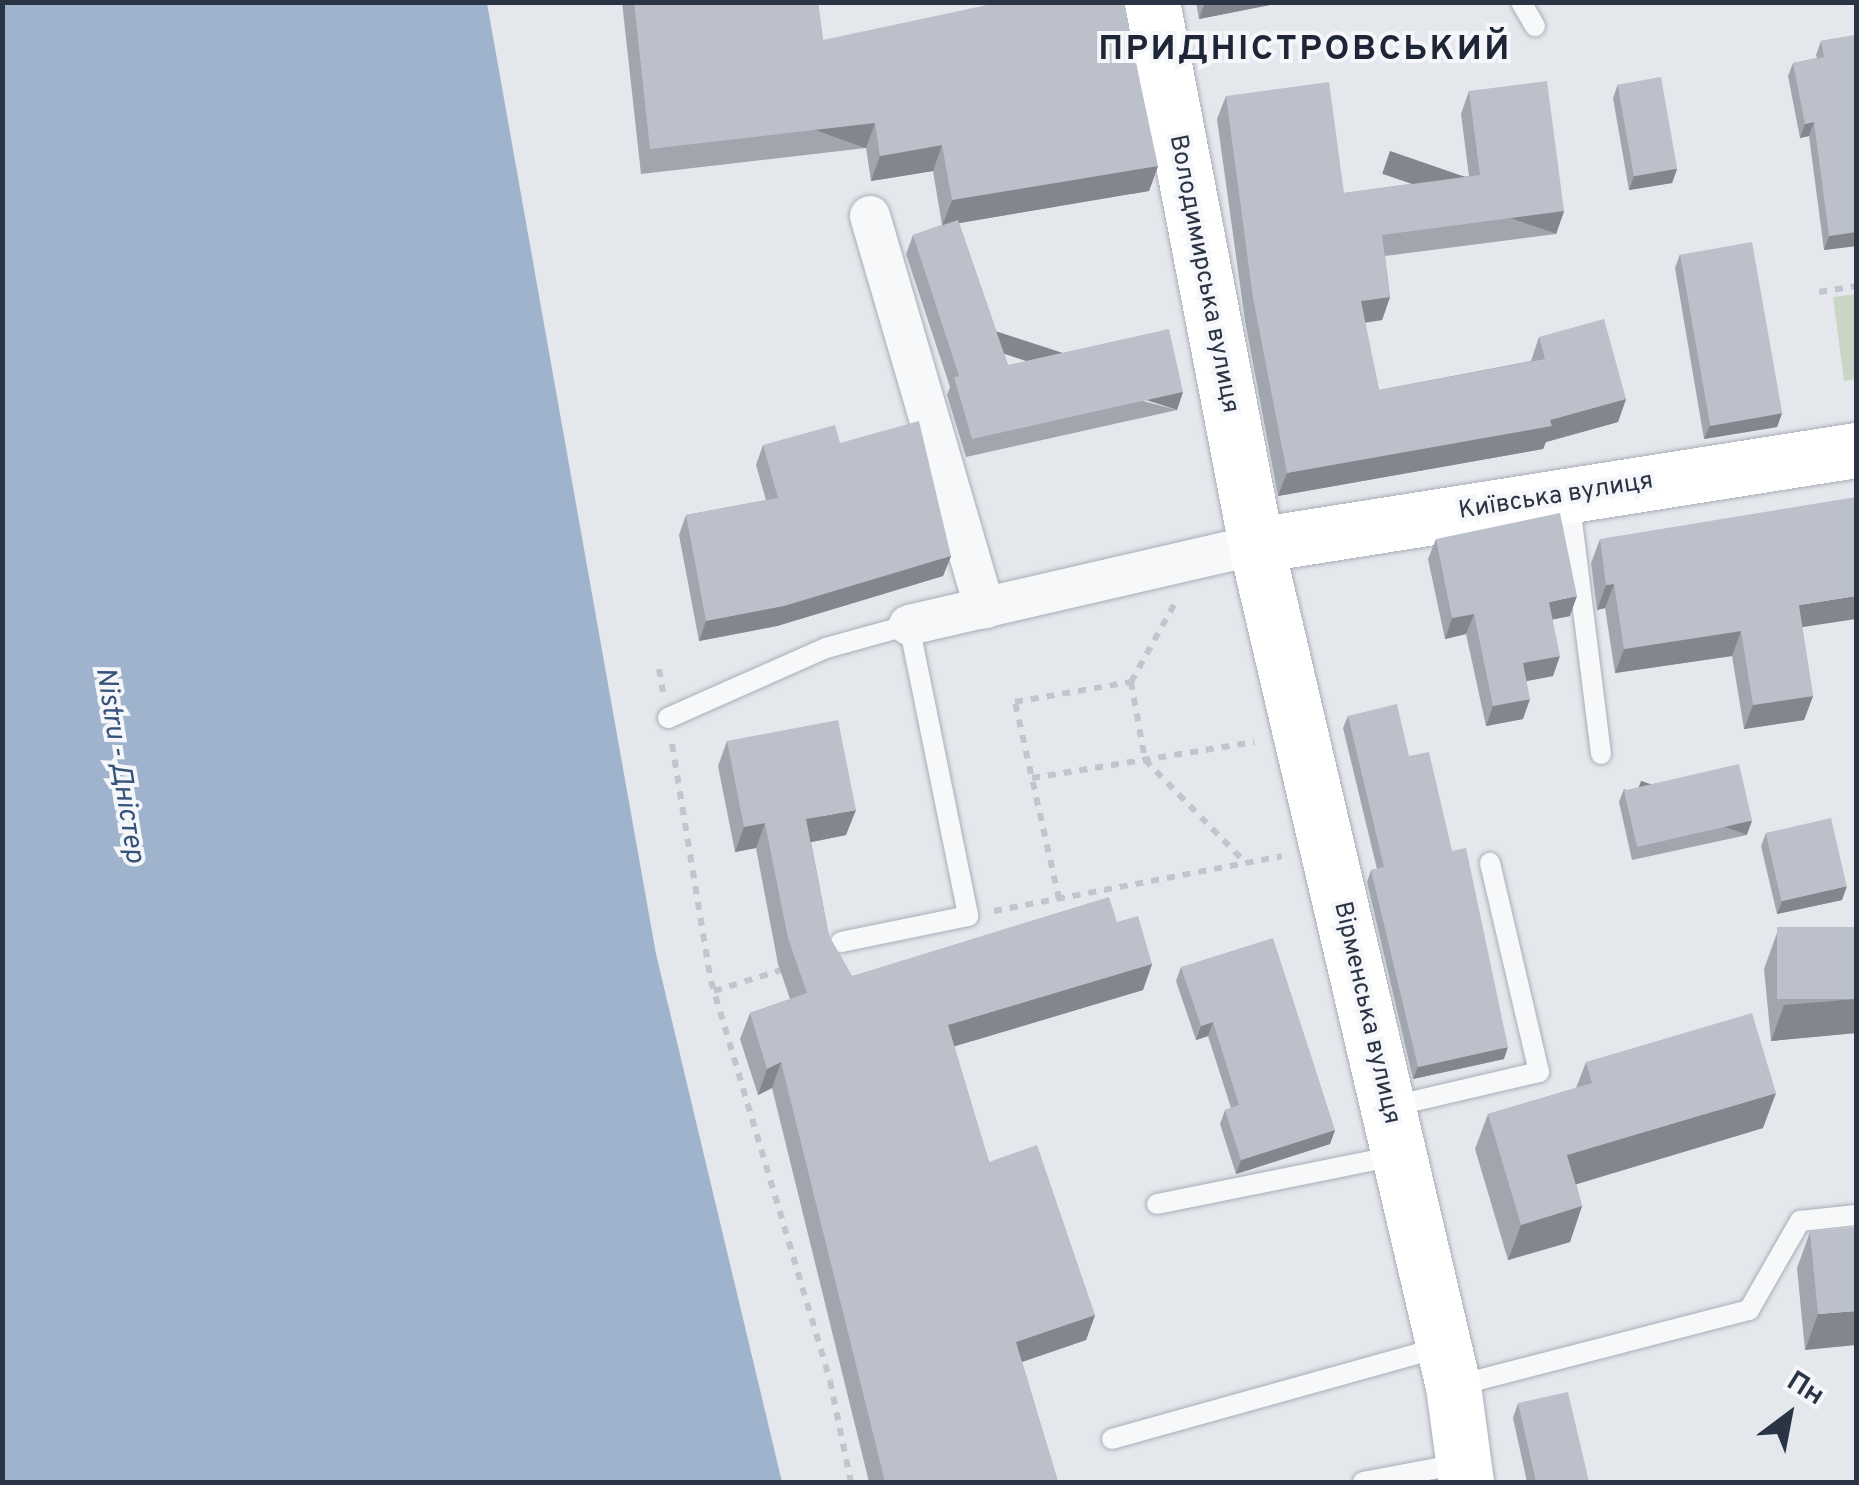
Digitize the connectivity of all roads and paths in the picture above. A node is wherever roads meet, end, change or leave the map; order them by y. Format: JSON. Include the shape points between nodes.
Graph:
{"nodes":[{"id":1,"x":1152,"y":2,"type":"edge"},
{"id":2,"x":1522,"y":2,"type":"edge"},
{"id":3,"x":1535,"y":26,"type":"dead end"},
{"id":4,"x":870,"y":216,"type":"dead end"},
{"id":5,"x":1856,"y":286,"type":"edge"},
{"id":6,"x":1819,"y":292,"type":"dead end"},
{"id":7,"x":1856,"y":450,"type":"edge"},
{"id":8,"x":1569,"y":495,"type":"junction"},
{"id":9,"x":1256,"y":544,"type":"junction"},
{"id":10,"x":1199,"y":558,"type":"junction"},
{"id":11,"x":985,"y":608,"type":"junction"},
{"id":12,"x":909,"y":625,"type":"junction"},
{"id":13,"x":660,"y":668,"type":"dead end"},
{"id":14,"x":1132,"y":682,"type":"junction"},
{"id":15,"x":668,"y":718,"type":"junction"},
{"id":16,"x":1300,"y":734,"type":"junction"},
{"id":17,"x":1602,"y":754,"type":"dead end"},
{"id":18,"x":1146,"y":760,"type":"junction"},
{"id":19,"x":1032,"y":778,"type":"junction"},
{"id":20,"x":1327,"y":848,"type":"junction"},
{"id":21,"x":1246,"y":863,"type":"junction"},
{"id":22,"x":1490,"y":863,"type":"dead end"},
{"id":23,"x":1059,"y":899,"type":"junction"},
{"id":24,"x":968,"y":916,"type":"junction"},
{"id":25,"x":842,"y":942,"type":"joint"},
{"id":26,"x":714,"y":991,"type":"junction"},
{"id":27,"x":1393,"y":1132,"type":"junction"},
{"id":28,"x":1157,"y":1204,"type":"dead end"},
{"id":29,"x":1856,"y":1215,"type":"edge"},
{"id":30,"x":1448,"y":1367,"type":"junction"},
{"id":31,"x":1112,"y":1439,"type":"dead end"},
{"id":32,"x":1465,"y":1473,"type":"edge"},
{"id":33,"x":850,"y":1482,"type":"edge"},
{"id":34,"x":1363,"y":1482,"type":"edge"}],
"edges":[{"from":1,"to":9,"type":"main road","name":"Володимирська вулиця"},
{"from":2,"to":3,"type":"lane"},
{"from":4,"to":11,"type":"street"},
{"from":5,"to":6,"type":"path"},
{"from":7,"to":8,"type":"main road","name":"Київська вулиця"},
{"from":8,"to":9,"type":"main road","name":"Київська вулиця"},
{"from":8,"to":17,"type":"lane"},
{"from":9,"to":10,"type":"street"},
{"from":9,"to":16,"type":"main road","name":"Вірменська вулиця"},
{"from":10,"to":11,"type":"street"},
{"from":10,"to":14,"type":"path"},
{"from":11,"to":12,"type":"street"},
{"from":12,"to":15,"type":"lane","via":[[826,648]]},
{"from":12,"to":24,"type":"lane"},
{"from":13,"to":15,"type":"path"},
{"from":14,"to":18,"type":"path"},
{"from":14,"to":19,"type":"path","via":[[1015,702]]},
{"from":15,"to":26,"type":"path"},
{"from":16,"to":18,"type":"path"},
{"from":16,"to":20,"type":"main road","name":"Вірменська вулиця"},
{"from":18,"to":19,"type":"path"},
{"from":18,"to":21,"type":"path"},
{"from":19,"to":23,"type":"path"},
{"from":20,"to":21,"type":"path"},
{"from":20,"to":27,"type":"main road","name":"Вірменська вулиця"},
{"from":21,"to":23,"type":"path"},
{"from":22,"to":27,"type":"lane","via":[[1539,1072]]},
{"from":23,"to":24,"type":"path"},
{"from":24,"to":25,"type":"lane"},
{"from":25,"to":26,"type":"path","via":[[820,958]]},
{"from":26,"to":33,"type":"path","via":[[830,1382]]},
{"from":27,"to":28,"type":"lane"},
{"from":27,"to":30,"type":"main road","name":"Вірменська вулиця"},
{"from":29,"to":30,"type":"lane","via":[[1800,1221],[1749,1310]]},
{"from":30,"to":31,"type":"lane"},
{"from":30,"to":32,"type":"main road","name":"Вірменська вулиця"},
{"from":32,"to":34,"type":"lane"}]}
